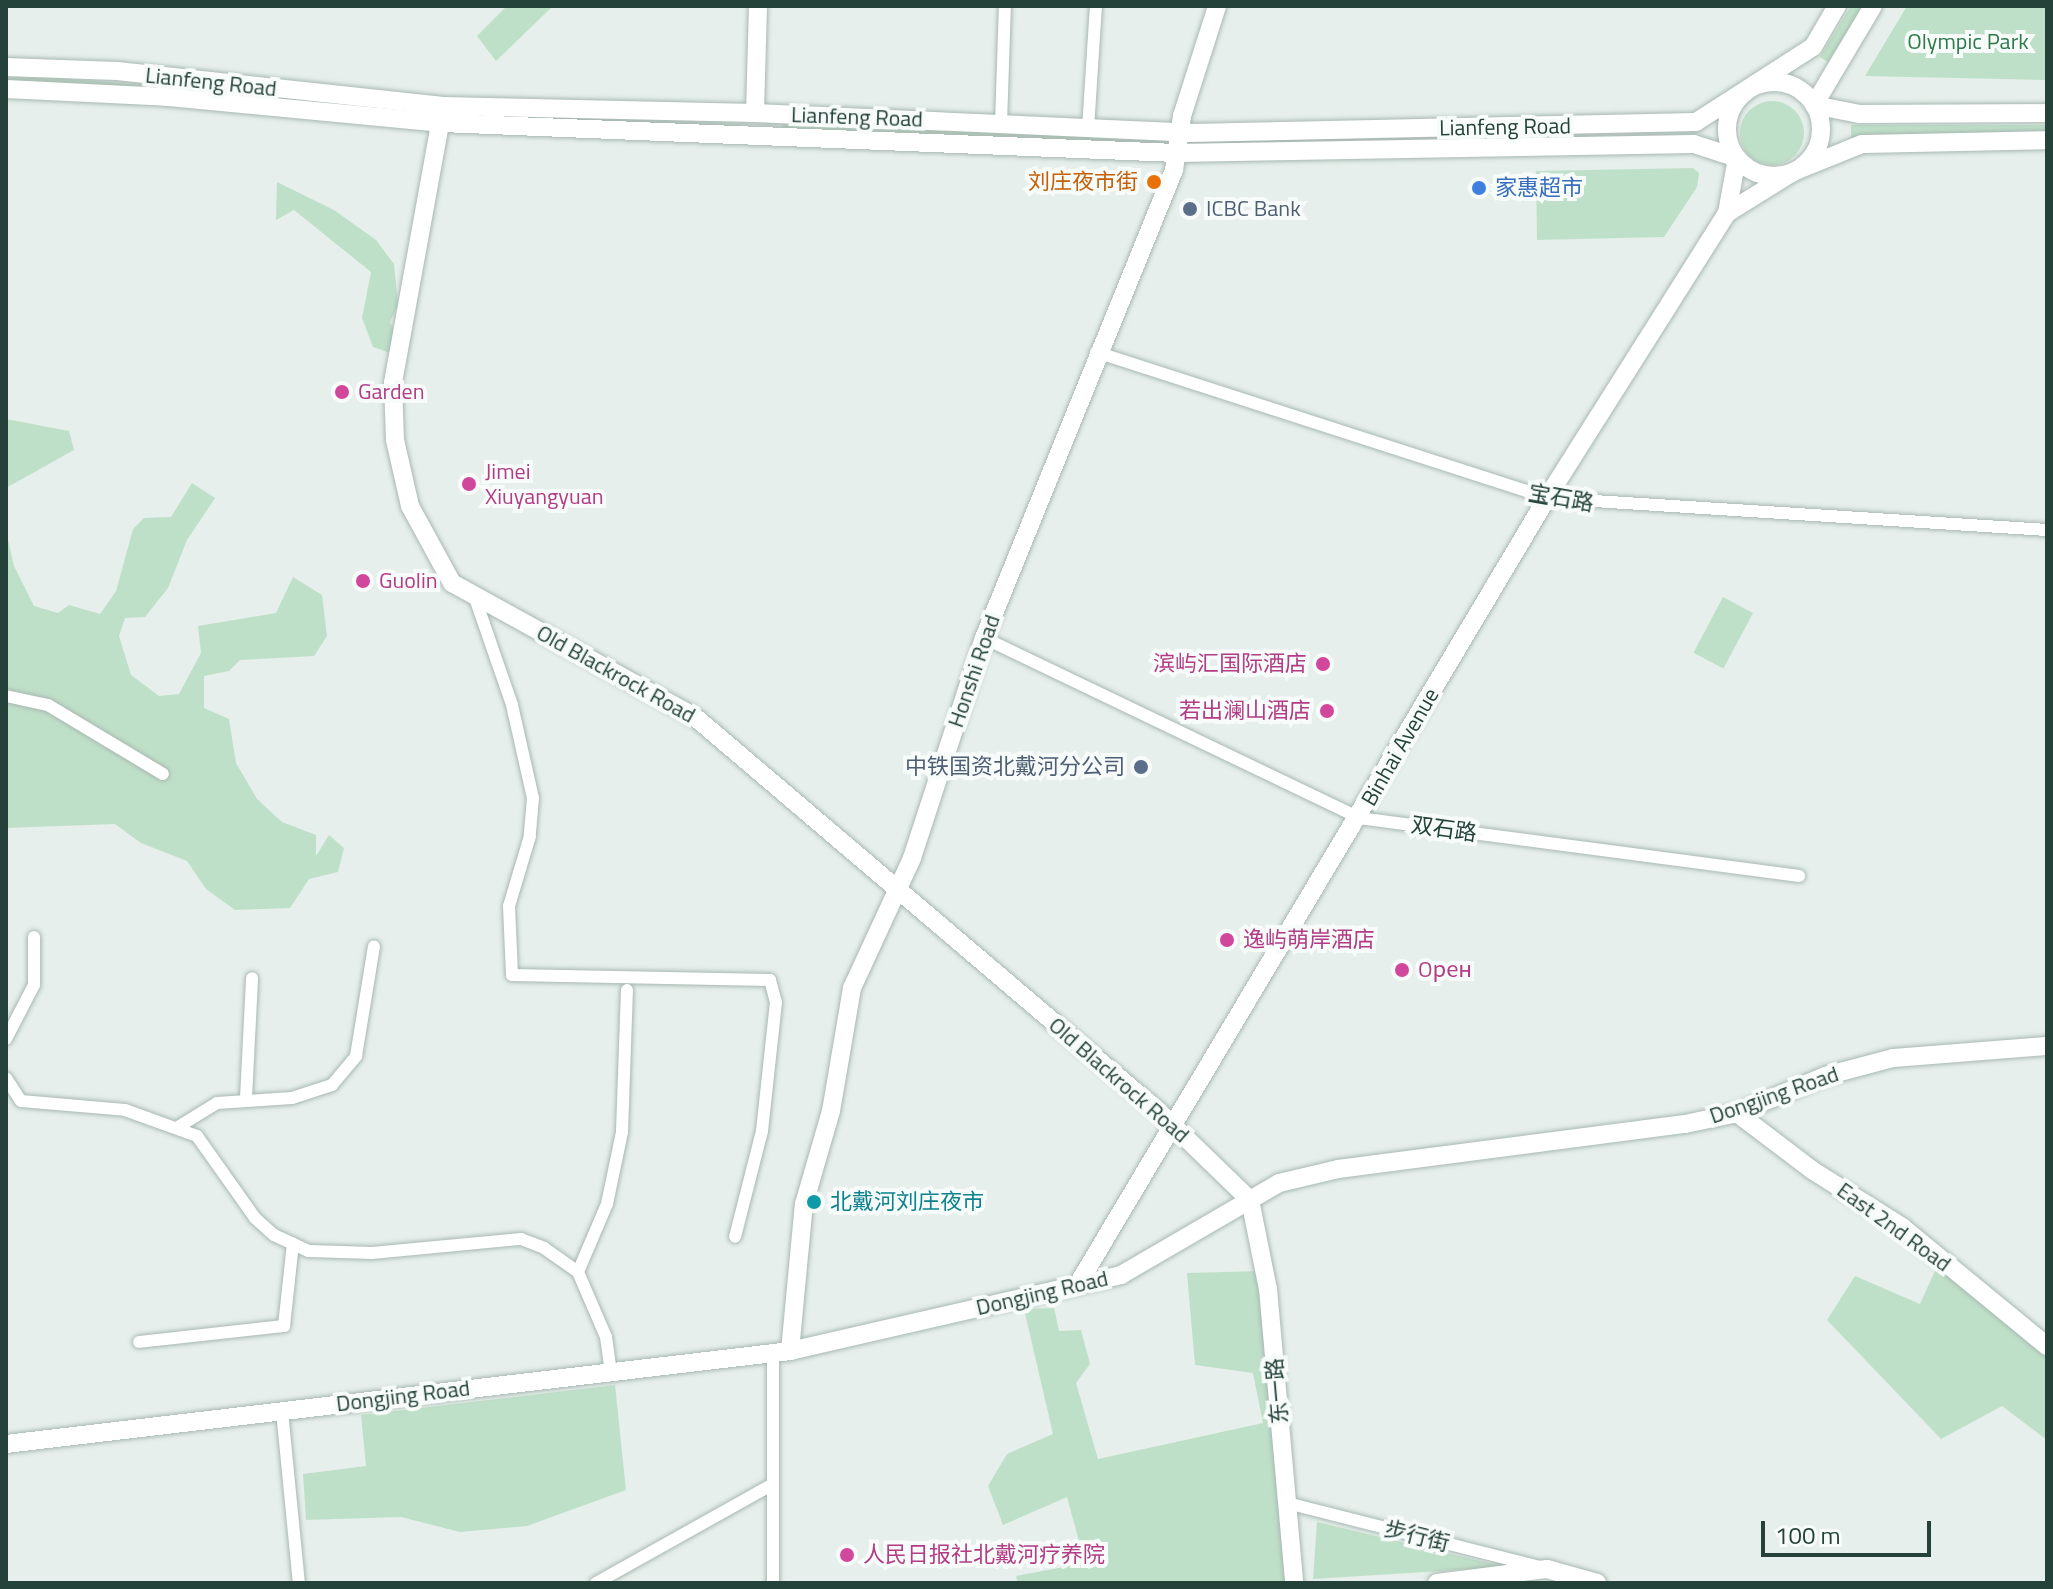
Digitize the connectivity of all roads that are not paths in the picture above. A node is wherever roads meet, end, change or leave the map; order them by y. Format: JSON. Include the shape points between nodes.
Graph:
{"nodes":[{"id":1,"x":758,"y":6,"type":"edge"},
{"id":2,"x":1005,"y":6,"type":"edge"},
{"id":3,"x":1096,"y":6,"type":"edge"},
{"id":4,"x":1217,"y":6,"type":"edge"},
{"id":5,"x":1837,"y":6,"type":"edge"},
{"id":6,"x":1873,"y":6,"type":"edge"},
{"id":7,"x":6,"y":67,"type":"edge"},
{"id":8,"x":6,"y":89,"type":"edge"},
{"id":9,"x":1746,"y":91,"type":"junction"},
{"id":10,"x":1814,"y":105,"type":"junction"},
{"id":11,"x":755,"y":113,"type":"junction"},
{"id":12,"x":2047,"y":113,"type":"edge"},
{"id":13,"x":442,"y":114,"type":"junction"},
{"id":14,"x":1001,"y":124,"type":"junction"},
{"id":15,"x":1088,"y":129,"type":"junction"},
{"id":16,"x":1180,"y":132,"type":"junction"},
{"id":17,"x":754,"y":133,"type":"junction"},
{"id":18,"x":2047,"y":140,"type":"edge"},
{"id":19,"x":1177,"y":153,"type":"junction"},
{"id":20,"x":1737,"y":158,"type":"junction"},
{"id":21,"x":1793,"y":172,"type":"junction"},
{"id":22,"x":1727,"y":213,"type":"junction"},
{"id":23,"x":1096,"y":352,"type":"junction"},
{"id":24,"x":1547,"y":498,"type":"junction"},
{"id":25,"x":2047,"y":530,"type":"edge"},
{"id":26,"x":474,"y":595,"type":"junction"},
{"id":27,"x":984,"y":638,"type":"junction"},
{"id":28,"x":6,"y":696,"type":"edge"},
{"id":29,"x":163,"y":774,"type":"dead end"},
{"id":30,"x":1359,"y":818,"type":"junction"},
{"id":31,"x":1799,"y":876,"type":"dead end"},
{"id":32,"x":898,"y":894,"type":"junction"},
{"id":33,"x":34,"y":937,"type":"dead end"},
{"id":34,"x":374,"y":946,"type":"dead end"},
{"id":35,"x":252,"y":978,"type":"dead end"},
{"id":36,"x":627,"y":990,"type":"dead end"},
{"id":37,"x":6,"y":1039,"type":"edge"},
{"id":38,"x":2047,"y":1046,"type":"edge"},
{"id":39,"x":6,"y":1078,"type":"edge"},
{"id":40,"x":246,"y":1098,"type":"junction"},
{"id":41,"x":1737,"y":1113,"type":"junction"},
{"id":42,"x":178,"y":1127,"type":"junction"},
{"id":43,"x":1176,"y":1127,"type":"junction"},
{"id":44,"x":1250,"y":1200,"type":"junction"},
{"id":45,"x":735,"y":1237,"type":"dead end"},
{"id":46,"x":293,"y":1243,"type":"junction"},
{"id":47,"x":578,"y":1272,"type":"junction"},
{"id":48,"x":1078,"y":1284,"type":"junction"},
{"id":49,"x":139,"y":1342,"type":"dead end"},
{"id":50,"x":2047,"y":1346,"type":"edge"},
{"id":51,"x":781,"y":1352,"type":"junction"},
{"id":52,"x":611,"y":1372,"type":"junction"},
{"id":53,"x":282,"y":1411,"type":"junction"},
{"id":54,"x":6,"y":1444,"type":"edge"},
{"id":55,"x":771,"y":1485,"type":"junction"},
{"id":56,"x":1287,"y":1503,"type":"junction"},
{"id":57,"x":1547,"y":1569,"type":"junction"},
{"id":58,"x":299,"y":1583,"type":"edge"},
{"id":59,"x":596,"y":1583,"type":"edge"},
{"id":60,"x":773,"y":1583,"type":"edge"},
{"id":61,"x":1294,"y":1583,"type":"edge"},
{"id":62,"x":1437,"y":1583,"type":"edge"},
{"id":63,"x":1597,"y":1583,"type":"edge"}],
"edges":[{"from":1,"to":11,"type":"main road"},
{"from":2,"to":14,"type":"street"},
{"from":3,"to":15,"type":"street"},
{"from":4,"to":16,"type":"main road","name":"Honshi Road"},
{"from":5,"to":9,"type":"main road","via":[[1813,47]]},
{"from":6,"to":10,"type":"main road"},
{"from":7,"to":13,"type":"main road","name":"Lianfeng Road","via":[[117,71]]},
{"from":8,"to":13,"type":"main road","name":"Lianfeng Road"},
{"from":9,"to":10,"type":"main road","via":[[1776,83],[1791,86]]},
{"from":9,"to":16,"type":"main road","name":"Lianfeng Road","via":[[1696,122]]},
{"from":9,"to":20,"type":"main road","via":[[1729,115],[1727,130]]},
{"from":10,"to":12,"type":"main road","via":[[1860,114]]},
{"from":10,"to":21,"type":"main road","via":[[1820,136],[1816,151]]},
{"from":11,"to":13,"type":"main road","name":"Lianfeng Road"},
{"from":11,"to":14,"type":"main road","name":"Lianfeng Road"},
{"from":11,"to":17,"type":"street"},
{"from":13,"to":17,"type":"main road","name":"Lianfeng Road"},
{"from":13,"to":26,"type":"main road","name":"Old Blackrock Road","via":[[393,383],[395,440],[410,506],[452,583]]},
{"from":14,"to":15,"type":"main road","name":"Lianfeng Road"},
{"from":15,"to":16,"type":"main road","name":"Lianfeng Road"},
{"from":16,"to":19,"type":"main road","name":"Honshi Road"},
{"from":17,"to":19,"type":"main road","name":"Lianfeng Road"},
{"from":18,"to":21,"type":"main road","via":[[1862,144]]},
{"from":19,"to":20,"type":"main road","name":"Lianfeng Road","via":[[1694,144]]},
{"from":19,"to":23,"type":"main road","name":"Honshi Road"},
{"from":20,"to":21,"type":"main road","via":[[1763,175]]},
{"from":20,"to":22,"type":"main road"},
{"from":21,"to":22,"type":"main road"},
{"from":22,"to":24,"type":"main road","name":"Binhai Avenue"},
{"from":23,"to":24,"type":"street","name":"宝石路"},
{"from":23,"to":27,"type":"main road","name":"Honshi Road"},
{"from":24,"to":25,"type":"street","name":"宝石路"},
{"from":24,"to":30,"type":"main road","name":"Binhai Avenue"},
{"from":26,"to":32,"type":"main road","name":"Old Blackrock Road","via":[[695,717]]},
{"from":26,"to":45,"type":"street","via":[[512,705],[533,798],[530,836],[509,906],[512,975],[770,980],[776,1002],[762,1131]]},
{"from":27,"to":30,"type":"street","name":"双石路"},
{"from":27,"to":32,"type":"main road","name":"Honshi Road"},
{"from":28,"to":29,"type":"street","via":[[48,705]]},
{"from":30,"to":31,"type":"street","name":"双石路"},
{"from":30,"to":43,"type":"main road","name":"Binhai Avenue"},
{"from":32,"to":43,"type":"main road","name":"Old Blackrock Road"},
{"from":32,"to":51,"type":"main road","name":"Honshi Road","via":[[852,988],[831,1111],[804,1204]]},
{"from":33,"to":37,"type":"street","via":[[34,985]]},
{"from":34,"to":40,"type":"street","via":[[356,1056],[332,1085],[292,1098]]},
{"from":35,"to":40,"type":"street"},
{"from":36,"to":47,"type":"street","via":[[622,1132],[607,1204]]},
{"from":38,"to":41,"type":"main road","name":"Dongjing Road","via":[[1893,1058],[1825,1076]]},
{"from":39,"to":42,"type":"street","via":[[21,1101],[125,1110]]},
{"from":40,"to":42,"type":"street","via":[[217,1103]]},
{"from":41,"to":44,"type":"main road","name":"Dongjing Road","via":[[1338,1169],[1279,1183]]},
{"from":41,"to":50,"type":"main road","name":"East 2nd Road","via":[[1812,1170],[1902,1227]]},
{"from":42,"to":46,"type":"street","via":[[197,1136],[255,1218]]},
{"from":43,"to":44,"type":"main road","name":"Old Blackrock Road"},
{"from":43,"to":48,"type":"main road","name":"Binhai Avenue"},
{"from":44,"to":48,"type":"main road","name":"Dongjing Road","via":[[1121,1275]]},
{"from":44,"to":56,"type":"main road","name":"东一路","via":[[1268,1289]]},
{"from":46,"to":47,"type":"street","via":[[309,1251],[372,1253],[521,1239]]},
{"from":46,"to":49,"type":"street","via":[[284,1326]]},
{"from":47,"to":52,"type":"street","via":[[606,1337]]},
{"from":48,"to":51,"type":"main road","name":"Dongjing Road"},
{"from":51,"to":52,"type":"main road","name":"Dongjing Road"},
{"from":51,"to":55,"type":"street"},
{"from":52,"to":53,"type":"main road","name":"Dongjing Road"},
{"from":53,"to":54,"type":"main road","name":"Dongjing Road"},
{"from":53,"to":58,"type":"street"},
{"from":55,"to":59,"type":"street"},
{"from":55,"to":60,"type":"street"},
{"from":56,"to":57,"type":"street","name":"步行街"},
{"from":56,"to":61,"type":"main road","name":"东一路"},
{"from":57,"to":62,"type":"main road"},
{"from":57,"to":63,"type":"main road"}]}
